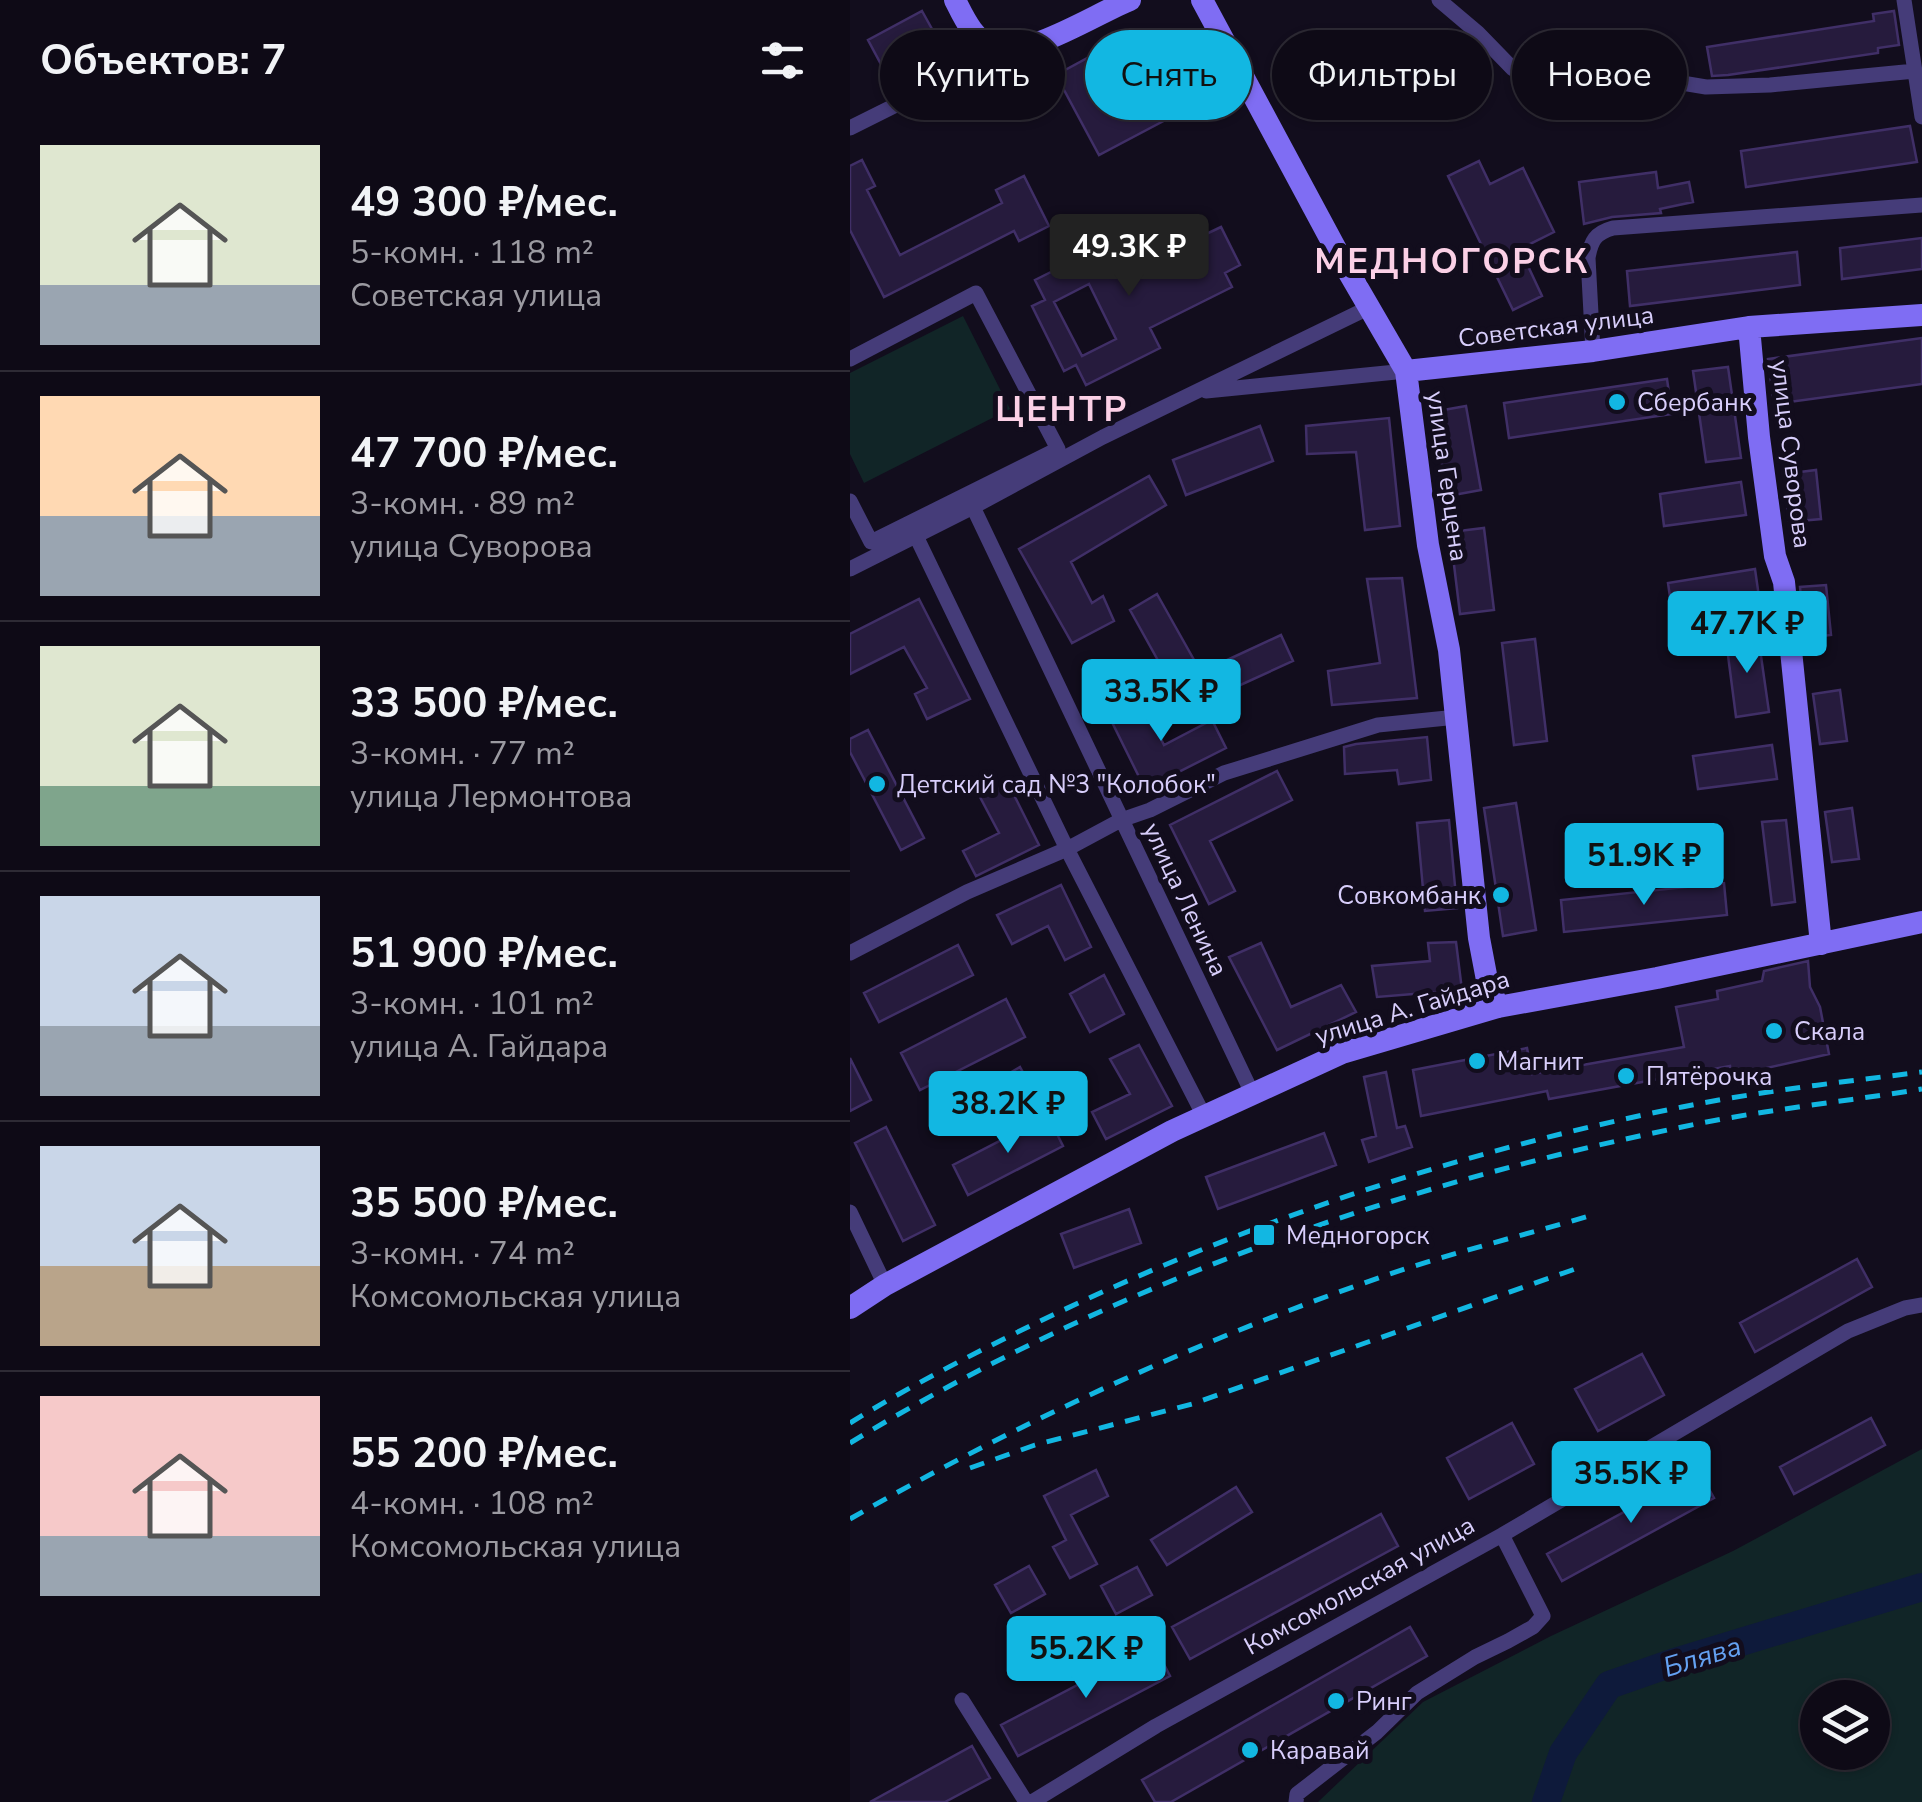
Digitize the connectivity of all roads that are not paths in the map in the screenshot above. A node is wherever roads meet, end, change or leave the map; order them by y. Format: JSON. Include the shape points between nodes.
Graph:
{"nodes":[{"id":1,"x":954,"y":0,"type":"edge"},
{"id":2,"x":1130,"y":0,"type":"edge"},
{"id":3,"x":1202,"y":0,"type":"edge"},
{"id":4,"x":1439,"y":0,"type":"edge"},
{"id":5,"x":1904,"y":0,"type":"edge"},
{"id":6,"x":972,"y":30,"type":"edge"},
{"id":7,"x":1065,"y":31,"type":"edge"},
{"id":8,"x":1915,"y":71,"type":"junction"},
{"id":9,"x":880,"y":113,"type":"edge"},
{"id":10,"x":1922,"y":117,"type":"edge"},
{"id":11,"x":850,"y":128,"type":"edge"},
{"id":12,"x":1922,"y":205,"type":"edge"},
{"id":13,"x":1368,"y":308,"type":"junction"},
{"id":14,"x":1922,"y":315,"type":"edge"},
{"id":15,"x":1749,"y":327,"type":"junction"},
{"id":16,"x":1593,"y":352,"type":"junction"},
{"id":17,"x":850,"y":359,"type":"edge"},
{"id":18,"x":1406,"y":372,"type":"junction"},
{"id":19,"x":1197,"y":392,"type":"junction"},
{"id":20,"x":850,"y":501,"type":"edge"},
{"id":21,"x":972,"y":507,"type":"junction"},
{"id":22,"x":916,"y":536,"type":"junction"},
{"id":23,"x":850,"y":569,"type":"edge"},
{"id":24,"x":1457,"y":717,"type":"junction"},
{"id":25,"x":1121,"y":820,"type":"junction"},
{"id":26,"x":1066,"y":848,"type":"junction"},
{"id":27,"x":1922,"y":922,"type":"edge"},
{"id":28,"x":1821,"y":944,"type":"junction"},
{"id":29,"x":850,"y":953,"type":"edge"},
{"id":30,"x":1498,"y":1006,"type":"junction"},
{"id":31,"x":1253,"y":1095,"type":"junction"},
{"id":32,"x":1205,"y":1118,"type":"junction"},
{"id":33,"x":850,"y":1212,"type":"edge"},
{"id":34,"x":885,"y":1285,"type":"junction"},
{"id":35,"x":1922,"y":1305,"type":"edge"},
{"id":36,"x":850,"y":1308,"type":"edge"},
{"id":37,"x":1502,"y":1534,"type":"junction"},
{"id":38,"x":962,"y":1700,"type":"dead end"},
{"id":39,"x":1029,"y":1802,"type":"edge"},
{"id":40,"x":1296,"y":1802,"type":"edge"}],
"edges":[{"from":1,"to":6,"type":"street"},
{"from":2,"to":7,"type":"street"},
{"from":3,"to":13,"type":"street","name":"улица Герцена"},
{"from":4,"to":8,"type":"street","via":[[1513,69],[1594,74],[1670,67],[1682,83],[1706,87]]},
{"from":5,"to":8,"type":"street"},
{"from":8,"to":10,"type":"street"},
{"from":9,"to":11,"type":"street"},
{"from":12,"to":16,"type":"street","via":[[1600,232],[1588,258]]},
{"from":13,"to":18,"type":"street","name":"улица Герцена"},
{"from":13,"to":19,"type":"street","name":"Советская улица"},
{"from":14,"to":15,"type":"street","name":"Советская улица"},
{"from":15,"to":16,"type":"street","name":"Советская улица"},
{"from":15,"to":28,"type":"street","name":"улица Суворова","via":[[1775,556],[1784,582]]},
{"from":16,"to":18,"type":"street","name":"Советская улица"},
{"from":17,"to":20,"type":"street","via":[[976,293],[1058,449],[872,542]]},
{"from":18,"to":19,"type":"street","name":"Советская улица"},
{"from":18,"to":24,"type":"street","name":"улица Герцена"},
{"from":19,"to":21,"type":"street","name":"Советская улица"},
{"from":21,"to":22,"type":"street","name":"Советская улица"},
{"from":21,"to":25,"type":"street","name":"улица Ленина"},
{"from":22,"to":23,"type":"street","name":"Советская улица"},
{"from":22,"to":26,"type":"street"},
{"from":24,"to":25,"type":"street","via":[[1378,725],[1224,773]]},
{"from":24,"to":30,"type":"street","name":"улица Герцена","via":[[1480,938]]},
{"from":25,"to":26,"type":"street"},
{"from":25,"to":31,"type":"street","name":"улица Ленина"},
{"from":26,"to":29,"type":"street"},
{"from":26,"to":32,"type":"street"},
{"from":27,"to":28,"type":"street","name":"улица А. Гайдара"},
{"from":28,"to":30,"type":"street","name":"улица А. Гайдара"},
{"from":30,"to":31,"type":"street","name":"улица А. Гайдара","via":[[1342,1053]]},
{"from":31,"to":32,"type":"street","name":"улица А. Гайдара"},
{"from":32,"to":34,"type":"street","name":"улица А. Гайдара"},
{"from":33,"to":34,"type":"street"},
{"from":34,"to":36,"type":"street","name":"улица А. Гайдара"},
{"from":35,"to":37,"type":"street","name":"Комсомольская улица","via":[[1848,1330]]},
{"from":37,"to":39,"type":"street","name":"Комсомольская улица"},
{"from":37,"to":40,"type":"street","via":[[1544,1616],[1417,1692],[1297,1794]]},
{"from":38,"to":39,"type":"street"}]}
